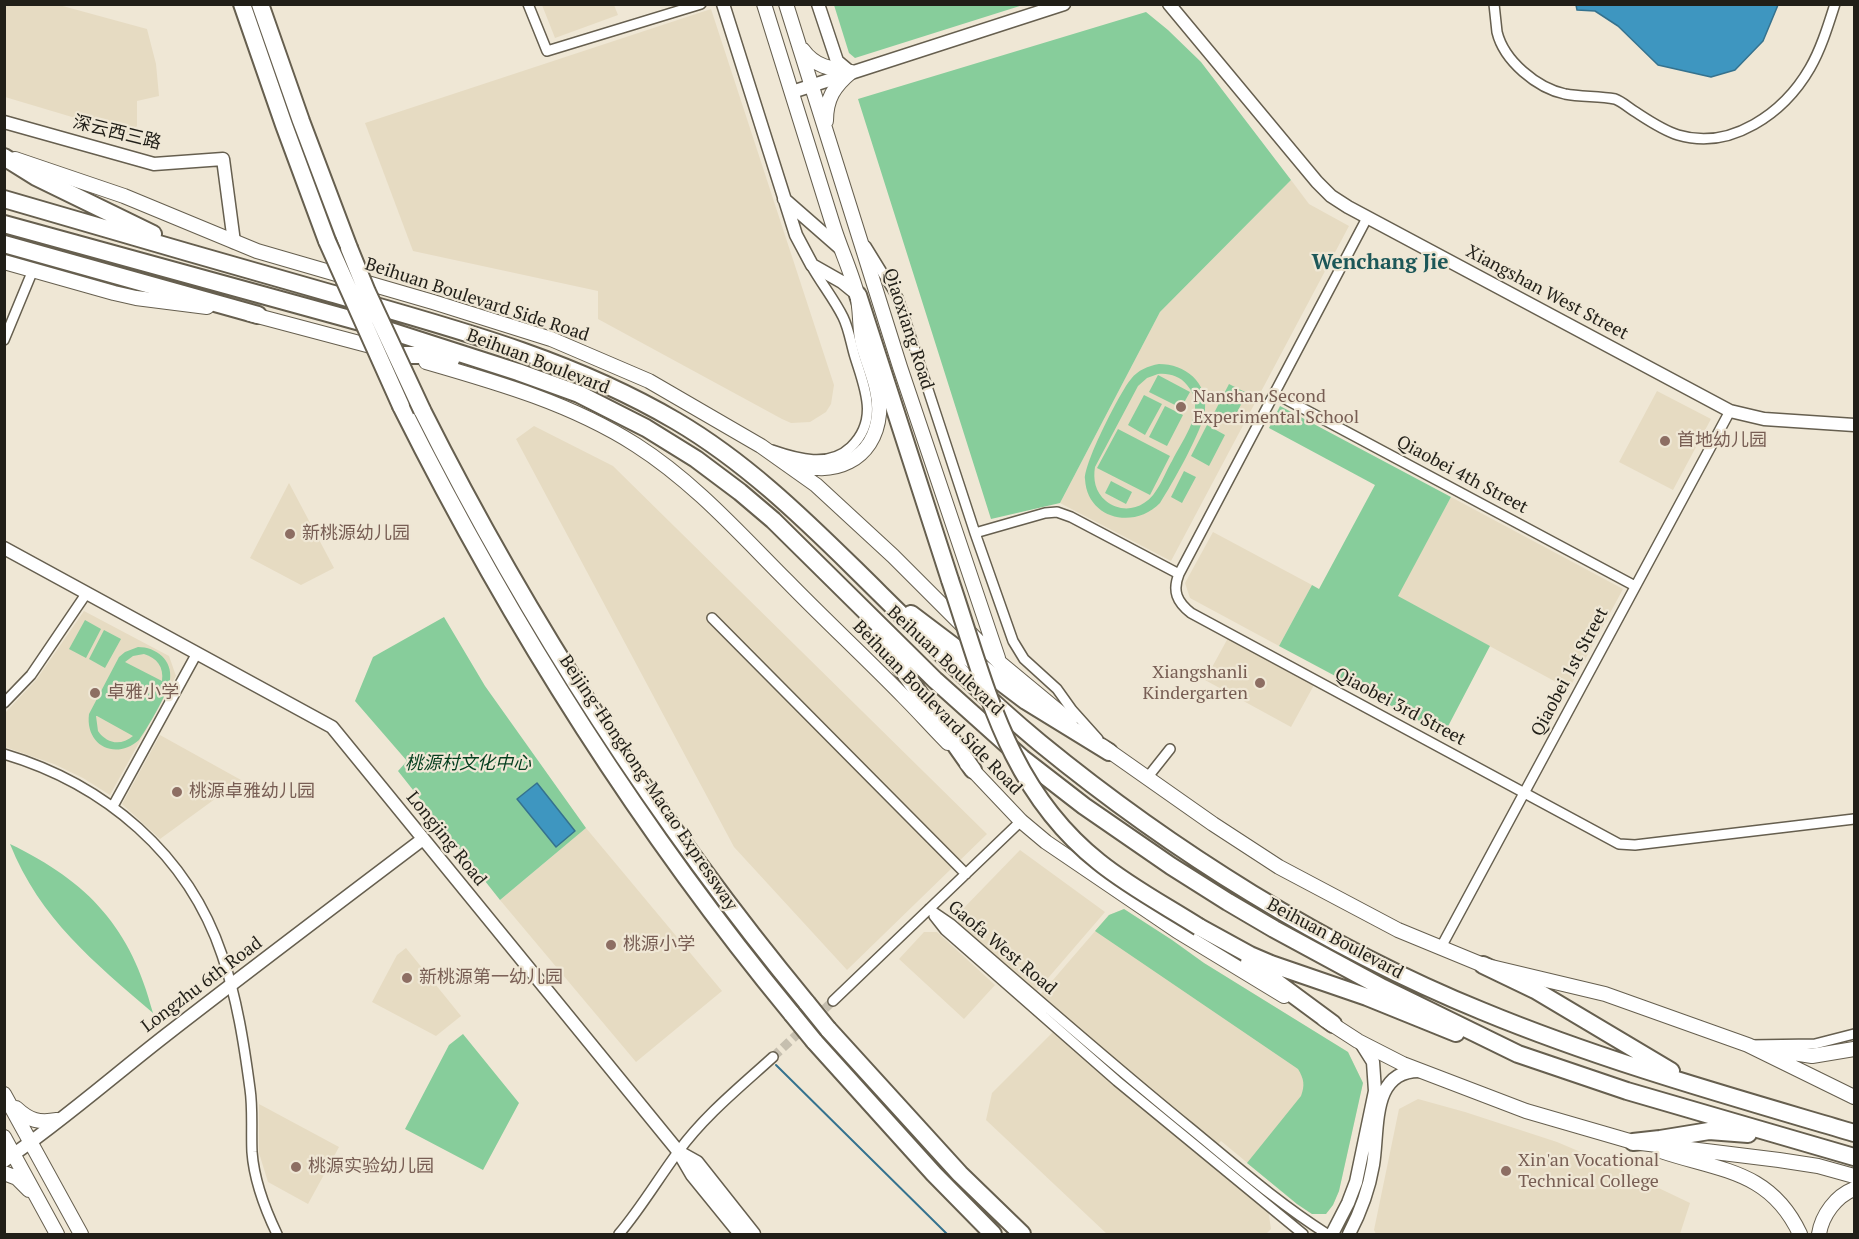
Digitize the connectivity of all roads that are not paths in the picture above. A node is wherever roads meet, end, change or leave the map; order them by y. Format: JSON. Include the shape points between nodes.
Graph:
{"nodes":[{"id":1,"x":242,"y":4,"type":"edge"},
{"id":2,"x":260,"y":4,"type":"edge"},
{"id":3,"x":528,"y":4,"type":"edge"},
{"id":4,"x":701,"y":4,"type":"edge"},
{"id":5,"x":723,"y":4,"type":"edge"},
{"id":6,"x":786,"y":4,"type":"edge"},
{"id":7,"x":818,"y":4,"type":"edge"},
{"id":8,"x":1064,"y":4,"type":"edge"},
{"id":9,"x":1169,"y":4,"type":"edge"},
{"id":10,"x":1494,"y":4,"type":"edge"},
{"id":11,"x":1835,"y":4,"type":"edge"},
{"id":12,"x":767,"y":5,"type":"edge"},
{"id":13,"x":1176,"y":9,"type":"edge"},
{"id":14,"x":798,"y":43,"type":"junction"},
{"id":15,"x":851,"y":72,"type":"junction"},
{"id":16,"x":813,"y":85,"type":"junction"},
{"id":17,"x":792,"y":92,"type":"junction"},
{"id":18,"x":4,"y":122,"type":"edge"},
{"id":19,"x":827,"y":131,"type":"junction"},
{"id":20,"x":4,"y":156,"type":"edge"},
{"id":21,"x":783,"y":198,"type":"junction"},
{"id":22,"x":4,"y":199,"type":"edge"},
{"id":23,"x":1367,"y":218,"type":"junction"},
{"id":24,"x":4,"y":224,"type":"edge"},
{"id":25,"x":860,"y":236,"type":"junction"},
{"id":26,"x":234,"y":242,"type":"junction"},
{"id":27,"x":4,"y":244,"type":"edge"},
{"id":28,"x":840,"y":248,"type":"junction"},
{"id":29,"x":203,"y":257,"type":"junction"},
{"id":30,"x":809,"y":261,"type":"junction"},
{"id":31,"x":4,"y":262,"type":"edge"},
{"id":32,"x":33,"y":270,"type":"junction"},
{"id":33,"x":858,"y":295,"type":"junction"},
{"id":34,"x":258,"y":315,"type":"junction"},
{"id":35,"x":4,"y":340,"type":"edge"},
{"id":36,"x":405,"y":356,"type":"junction"},
{"id":37,"x":518,"y":372,"type":"junction"},
{"id":38,"x":1274,"y":393,"type":"junction"},
{"id":39,"x":1730,"y":411,"type":"junction"},
{"id":40,"x":1854,"y":425,"type":"edge"},
{"id":41,"x":761,"y":446,"type":"junction"},
{"id":42,"x":975,"y":533,"type":"junction"},
{"id":43,"x":4,"y":548,"type":"edge"},
{"id":44,"x":1179,"y":574,"type":"junction"},
{"id":45,"x":867,"y":581,"type":"junction"},
{"id":46,"x":1635,"y":586,"type":"junction"},
{"id":47,"x":86,"y":594,"type":"junction"},
{"id":48,"x":857,"y":605,"type":"junction"},
{"id":49,"x":712,"y":618,"type":"dead end"},
{"id":50,"x":197,"y":653,"type":"junction"},
{"id":51,"x":1000,"y":663,"type":"junction"},
{"id":52,"x":4,"y":704,"type":"edge"},
{"id":53,"x":1170,"y":749,"type":"dead end"},
{"id":54,"x":1109,"y":752,"type":"junction"},
{"id":55,"x":4,"y":754,"type":"edge"},
{"id":56,"x":973,"y":770,"type":"junction"},
{"id":57,"x":1147,"y":778,"type":"junction"},
{"id":58,"x":1524,"y":793,"type":"junction"},
{"id":59,"x":113,"y":806,"type":"junction"},
{"id":60,"x":1854,"y":819,"type":"edge"},
{"id":61,"x":1021,"y":821,"type":"junction"},
{"id":62,"x":423,"y":839,"type":"junction"},
{"id":63,"x":966,"y":874,"type":"junction"},
{"id":64,"x":929,"y":909,"type":"junction"},
{"id":65,"x":1199,"y":927,"type":"junction"},
{"id":66,"x":1440,"y":949,"type":"junction"},
{"id":67,"x":1483,"y":965,"type":"junction"},
{"id":68,"x":231,"y":985,"type":"junction"},
{"id":69,"x":833,"y":1001,"type":"tunnel mouth"},
{"id":70,"x":1333,"y":1024,"type":"junction"},
{"id":71,"x":1854,"y":1034,"type":"edge"},
{"id":72,"x":1361,"y":1043,"type":"junction"},
{"id":73,"x":1748,"y":1045,"type":"junction"},
{"id":74,"x":1854,"y":1048,"type":"edge"},
{"id":75,"x":1518,"y":1054,"type":"junction"},
{"id":76,"x":773,"y":1057,"type":"tunnel mouth"},
{"id":77,"x":1420,"y":1071,"type":"junction"},
{"id":78,"x":1712,"y":1091,"type":"junction"},
{"id":79,"x":4,"y":1094,"type":"edge"},
{"id":80,"x":1854,"y":1097,"type":"edge"},
{"id":81,"x":57,"y":1120,"type":"junction"},
{"id":82,"x":1854,"y":1133,"type":"edge"},
{"id":83,"x":4,"y":1137,"type":"edge"},
{"id":84,"x":1633,"y":1142,"type":"junction"},
{"id":85,"x":31,"y":1143,"type":"junction"},
{"id":86,"x":1819,"y":1146,"type":"junction"},
{"id":87,"x":678,"y":1151,"type":"junction"},
{"id":88,"x":1854,"y":1157,"type":"edge"},
{"id":89,"x":9,"y":1158,"type":"edge"},
{"id":90,"x":4,"y":1173,"type":"edge"},
{"id":91,"x":1854,"y":1176,"type":"edge"},
{"id":92,"x":1854,"y":1189,"type":"edge"},
{"id":93,"x":40,"y":1202,"type":"junction"},
{"id":94,"x":57,"y":1234,"type":"edge"},
{"id":95,"x":81,"y":1234,"type":"edge"},
{"id":96,"x":277,"y":1234,"type":"edge"},
{"id":97,"x":619,"y":1234,"type":"edge"},
{"id":98,"x":740,"y":1234,"type":"edge"},
{"id":99,"x":754,"y":1234,"type":"edge"},
{"id":100,"x":993,"y":1234,"type":"edge"},
{"id":101,"x":1022,"y":1234,"type":"edge"},
{"id":102,"x":1303,"y":1234,"type":"edge"},
{"id":103,"x":1327,"y":1234,"type":"edge"},
{"id":104,"x":1332,"y":1234,"type":"edge"},
{"id":105,"x":1349,"y":1234,"type":"edge"},
{"id":106,"x":1800,"y":1234,"type":"edge"},
{"id":107,"x":1819,"y":1234,"type":"edge"}],
"edges":[{"from":1,"to":100,"type":"highway","name":"Beijing-Hongkong-Macao Expressway","bridge":true,"via":[[327,241],[401,406],[512,614],[595,746],[709,909],[844,1076]]},
{"from":2,"to":101,"type":"highway","name":"Beijing-Hongkong-Macao Expressway","bridge":true,"via":[[349,248],[422,410],[520,593],[607,734],[730,907],[828,1029],[960,1174]]},
{"from":3,"to":4,"type":"street","via":[[547,51]]},
{"from":5,"to":21,"type":"street"},
{"from":6,"to":14,"type":"main road","name":"Qiaoxiang Road"},
{"from":7,"to":15,"type":"street","via":[[837,61]]},
{"from":8,"to":15,"type":"street"},
{"from":9,"to":13,"type":"street","name":"Xiangshan West Street"},
{"from":10,"to":11,"type":"street","via":[[1503,46],[1527,74],[1544,86],[1562,93],[1617,99],[1678,135],[1710,139],[1755,124],[1794,90],[1810,68]]},
{"from":12,"to":17,"type":"main road","name":"Qiaoxiang Road"},
{"from":13,"to":23,"type":"street","name":"Xiangshan West Street","via":[[1324,189]]},
{"from":14,"to":15,"type":"main road","via":[[818,64]]},
{"from":14,"to":16,"type":"main road","name":"Qiaoxiang Road"},
{"from":15,"to":16,"type":"street"},
{"from":15,"to":19,"type":"main road","via":[[832,92],[827,105]]},
{"from":16,"to":17,"type":"street"},
{"from":16,"to":19,"type":"main road","name":"Qiaoxiang Road"},
{"from":17,"to":28,"type":"main road","name":"Qiaoxiang Road"},
{"from":18,"to":26,"type":"street","name":"深云西三路","via":[[154,164],[223,159]]},
{"from":19,"to":25,"type":"main road","name":"Qiaoxiang Road"},
{"from":20,"to":26,"type":"main road","name":"Beihuan Boulevard Side Road","via":[[124,196]]},
{"from":20,"to":29,"type":"highway","via":[[36,177]]},
{"from":21,"to":28,"type":"street"},
{"from":21,"to":30,"type":"street"},
{"from":22,"to":29,"type":"highway","name":"Beihuan Boulevard"},
{"from":23,"to":38,"type":"street"},
{"from":23,"to":39,"type":"street","name":"Xiangshan West Street"},
{"from":24,"to":37,"type":"highway","name":"Beihuan Boulevard","via":[[375,326]]},
{"from":25,"to":42,"type":"street","via":[[898,298]]},
{"from":25,"to":51,"type":"main road","name":"Qiaoxiang Road"},
{"from":26,"to":41,"type":"main road","name":"Beihuan Boulevard Side Road","via":[[578,349],[649,381]]},
{"from":27,"to":34,"type":"highway"},
{"from":28,"to":33,"type":"main road","name":"Qiaoxiang Road"},
{"from":29,"to":45,"type":"highway","name":"Beihuan Boulevard","via":[[486,338],[620,390],[682,425],[762,482]]},
{"from":30,"to":33,"type":"street"},
{"from":30,"to":41,"type":"street","via":[[845,321],[867,393],[867,421],[855,443],[829,459],[807,460]]},
{"from":31,"to":32,"type":"main road","name":"Beihuan Boulevard Side Road"},
{"from":32,"to":34,"type":"main road","name":"Beihuan Boulevard Side Road","via":[[136,298]]},
{"from":32,"to":35,"type":"street"},
{"from":33,"to":41,"type":"main road","name":"Qiaoxiang Road","via":[[862,337],[879,403],[877,425],[868,445],[850,462],[829,469],[798,465]]},
{"from":33,"to":65,"type":"highway","bridge":true,"via":[[1002,733],[1030,787],[1066,832],[1098,861]]},
{"from":34,"to":36,"type":"main road","name":"Beihuan Boulevard Side Road"},
{"from":36,"to":37,"type":"highway","via":[[428,355]]},
{"from":36,"to":56,"type":"main road","name":"Beihuan Boulevard Side Road","via":[[556,404],[654,457],[722,515]]},
{"from":37,"to":48,"type":"highway","name":"Beihuan Boulevard","via":[[579,394],[696,459],[773,520]]},
{"from":38,"to":44,"type":"street"},
{"from":38,"to":46,"type":"street","name":"Qiaobei 4th Street"},
{"from":39,"to":40,"type":"street","name":"Xiangshan West Street","via":[[1764,419]]},
{"from":39,"to":46,"type":"street","name":"Qiaobei 1st Street"},
{"from":41,"to":51,"type":"main road","name":"Beihuan Boulevard Side Road","via":[[838,503]]},
{"from":42,"to":44,"type":"street","via":[[1057,512]]},
{"from":42,"to":54,"type":"street","via":[[1018,650],[1057,689]]},
{"from":43,"to":47,"type":"street","name":"Longjing Road"},
{"from":44,"to":58,"type":"street","name":"Qiaobei 3rd Street","via":[[1175,586],[1178,599],[1191,613]]},
{"from":45,"to":54,"type":"highway","via":[[1010,690]]},
{"from":45,"to":78,"type":"highway","name":"Beihuan Boulevard","via":[[981,692],[1067,765],[1179,847],[1282,911],[1479,1010],[1606,1058]]},
{"from":46,"to":58,"type":"street","name":"Qiaobei 1st Street"},
{"from":47,"to":50,"type":"street","name":"Longjing Road"},
{"from":47,"to":52,"type":"street","via":[[31,675]]},
{"from":48,"to":56,"type":"highway"},
{"from":48,"to":75,"type":"highway","name":"Beihuan Boulevard","via":[[1030,764],[1171,866],[1323,956]]},
{"from":49,"to":63,"type":"street"},
{"from":50,"to":59,"type":"street"},
{"from":50,"to":62,"type":"street","name":"Longjing Road","via":[[332,728]]},
{"from":51,"to":54,"type":"main road","name":"Beihuan Boulevard Side Road"},
{"from":53,"to":57,"type":"street"},
{"from":54,"to":57,"type":"main road","name":"Beihuan Boulevard Side Road"},
{"from":55,"to":59,"type":"street","via":[[60,774]]},
{"from":56,"to":61,"type":"main road","name":"Beihuan Boulevard Side Road"},
{"from":57,"to":66,"type":"main road","name":"Beihuan Boulevard Side Road","via":[[1279,867]]},
{"from":58,"to":60,"type":"street","name":"Qiaobei 3rd Street","via":[[1626,845]]},
{"from":58,"to":66,"type":"street","name":"Qiaobei 1st Street"},
{"from":59,"to":68,"type":"street","via":[[155,843],[185,881],[216,939]]},
{"from":61,"to":63,"type":"street"},
{"from":61,"to":70,"type":"main road","name":"Beihuan Boulevard Side Road","via":[[1142,908]]},
{"from":62,"to":68,"type":"street","name":"Longzhu 6th Road"},
{"from":62,"to":87,"type":"street","name":"Longjing Road"},
{"from":63,"to":64,"type":"street"},
{"from":64,"to":69,"type":"street"},
{"from":64,"to":102,"type":"street","name":"Gaofa West Road","via":[[945,930],[1074,1044]]},
{"from":64,"to":103,"type":"street","name":"Gaofa West Road","via":[[1289,1209]]},
{"from":65,"to":70,"type":"highway"},
{"from":65,"to":75,"type":"highway","via":[[1271,964]]},
{"from":66,"to":67,"type":"main road","name":"Beihuan Boulevard Side Road"},
{"from":67,"to":73,"type":"main road","name":"Beihuan Boulevard Side Road","via":[[1605,994]]},
{"from":67,"to":78,"type":"highway","via":[[1512,977],[1672,1072]]},
{"from":68,"to":81,"type":"street","name":"Longzhu 6th Road"},
{"from":68,"to":96,"type":"street","via":[[251,1092],[252,1154],[266,1209]]},
{"from":70,"to":72,"type":"main road","name":"Beihuan Boulevard Side Road"},
{"from":71,"to":73,"type":"street","via":[[1815,1044]]},
{"from":72,"to":77,"type":"main road","name":"Beihuan Boulevard Side Road"},
{"from":72,"to":104,"type":"street","via":[[1374,1062],[1375,1090],[1356,1182]]},
{"from":73,"to":74,"type":"main road","via":[[1812,1056]]},
{"from":73,"to":80,"type":"main road","name":"Beihuan Boulevard Side Road"},
{"from":75,"to":86,"type":"highway","name":"Beihuan Boulevard","via":[[1627,1091]]},
{"from":76,"to":87,"type":"street","via":[[706,1118]]},
{"from":77,"to":84,"type":"main road","name":"Beihuan Boulevard Side Road","via":[[1526,1111]]},
{"from":77,"to":105,"type":"street","via":[[1398,1075],[1383,1094],[1373,1165],[1359,1215]]},
{"from":78,"to":82,"type":"highway","name":"Beihuan Boulevard"},
{"from":79,"to":81,"type":"main road","via":[[35,1122]]},
{"from":79,"to":85,"type":"main road"},
{"from":81,"to":85,"type":"street","name":"Longzhu 6th Road"},
{"from":83,"to":89,"type":"main road"},
{"from":84,"to":86,"type":"highway","via":[[1709,1131]]},
{"from":84,"to":91,"type":"main road","name":"Beihuan Boulevard Side Road","via":[[1779,1160]]},
{"from":84,"to":106,"type":"main road","via":[[1750,1179],[1782,1204]]},
{"from":85,"to":89,"type":"street","name":"Longzhu 6th Road"},
{"from":85,"to":95,"type":"main road"},
{"from":86,"to":88,"type":"highway","name":"Beihuan Boulevard"},
{"from":87,"to":97,"type":"street"},
{"from":87,"to":98,"type":"street","name":"Longjing Road","via":[[692,1175]]},
{"from":87,"to":99,"type":"street","name":"Longjing Road","via":[[697,1162]]},
{"from":89,"to":93,"type":"main road"},
{"from":90,"to":93,"type":"main road","via":[[17,1178]]},
{"from":92,"to":107,"type":"main road","via":[[1831,1206]]},
{"from":93,"to":94,"type":"main road"}]}
